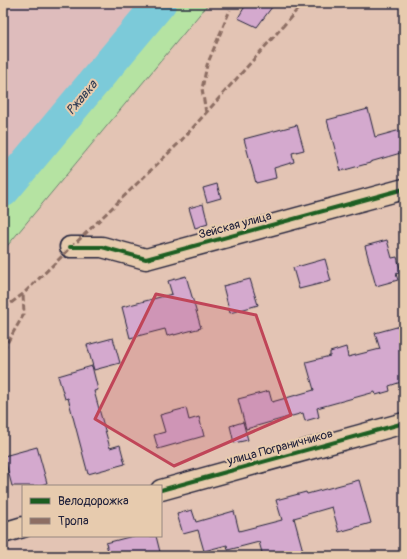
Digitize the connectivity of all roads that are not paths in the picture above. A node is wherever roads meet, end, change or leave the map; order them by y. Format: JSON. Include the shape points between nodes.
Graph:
{"nodes":[{"id":1,"x":404,"y":189,"type":"edge"},
{"id":2,"x":70,"y":247,"type":"dead end"},
{"id":3,"x":404,"y":423,"type":"edge"},
{"id":4,"x":162,"y":490,"type":"edge"},
{"id":5,"x":22,"y":527,"type":"edge"},
{"id":6,"x":3,"y":533,"type":"edge"}],
"edges":[{"from":1,"to":2,"type":"street","name":"Зейская улица","via":[[146,259],[102,247]]},
{"from":3,"to":4,"type":"street","name":"улица Пограничников"},
{"from":5,"to":6,"type":"street"}]}
